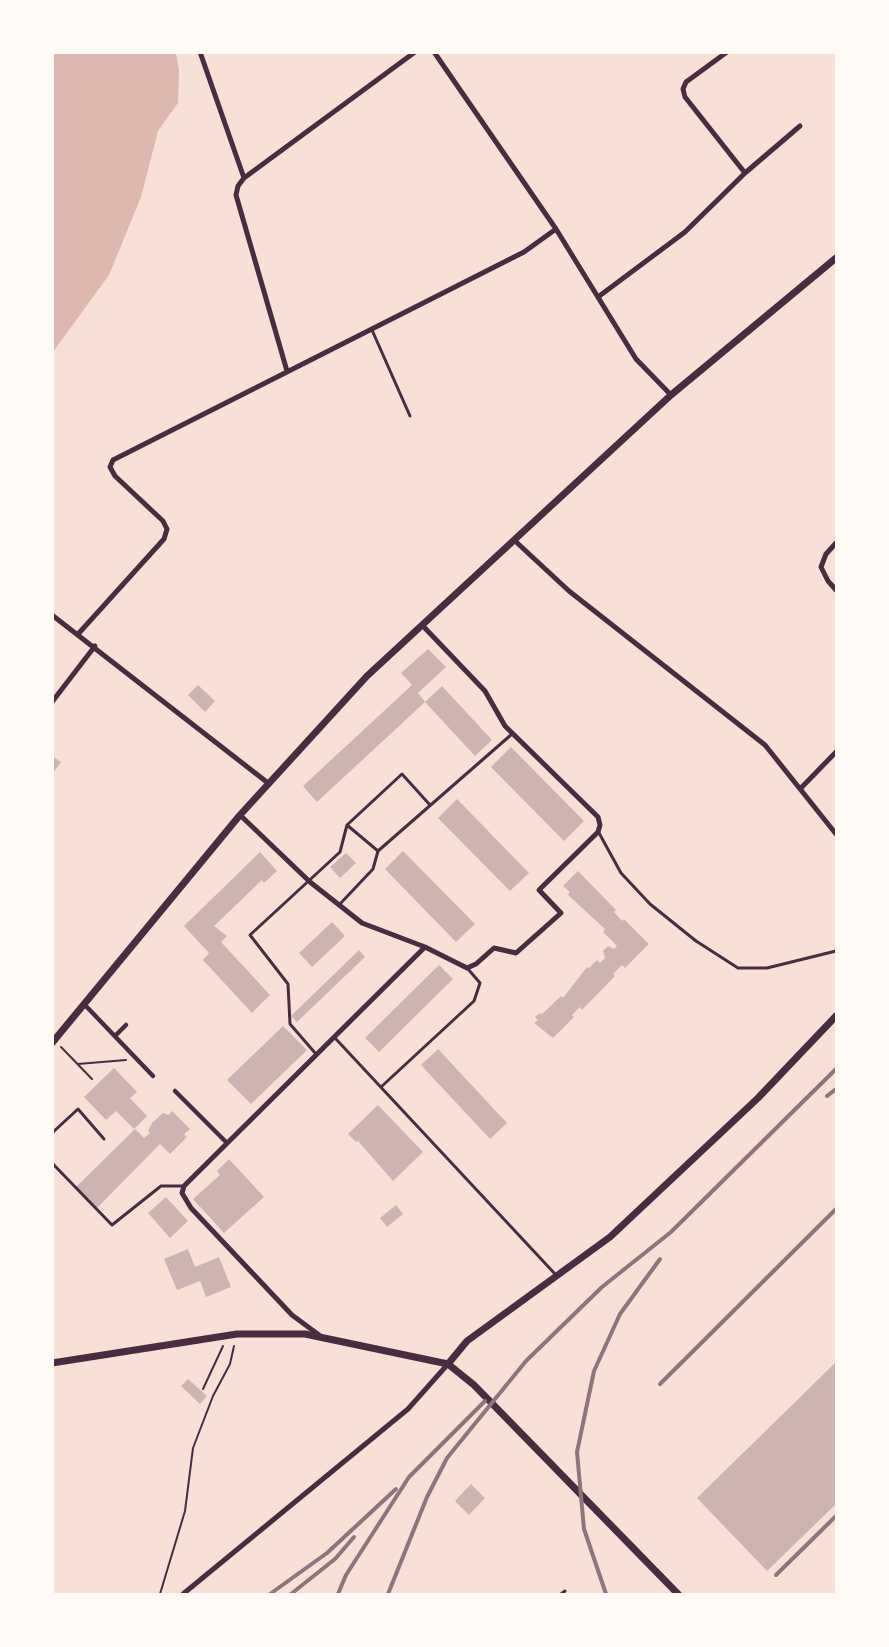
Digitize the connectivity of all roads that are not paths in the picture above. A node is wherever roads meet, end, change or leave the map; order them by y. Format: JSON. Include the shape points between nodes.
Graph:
{"nodes":[{"id":1,"x":200,"y":52,"type":"edge"},
{"id":2,"x":416,"y":52,"type":"edge"},
{"id":3,"x":434,"y":52,"type":"edge"},
{"id":4,"x":727,"y":52,"type":"edge"},
{"id":5,"x":800,"y":126,"type":"dead end"},
{"id":6,"x":745,"y":174,"type":"junction"},
{"id":7,"x":244,"y":178,"type":"junction"},
{"id":8,"x":556,"y":230,"type":"junction"},
{"id":9,"x":837,"y":258,"type":"edge"},
{"id":10,"x":598,"y":297,"type":"junction"},
{"id":11,"x":371,"y":328,"type":"junction"},
{"id":12,"x":287,"y":371,"type":"junction"},
{"id":13,"x":671,"y":395,"type":"junction"},
{"id":14,"x":410,"y":416,"type":"dead end"},
{"id":15,"x":514,"y":540,"type":"junction"},
{"id":16,"x":837,"y":543,"type":"edge"},
{"id":17,"x":837,"y":590,"type":"edge"},
{"id":18,"x":52,"y":615,"type":"edge"},
{"id":19,"x":422,"y":625,"type":"junction"},
{"id":20,"x":79,"y":633,"type":"junction"},
{"id":21,"x":95,"y":646,"type":"junction"},
{"id":22,"x":52,"y":702,"type":"edge"},
{"id":23,"x":512,"y":733,"type":"junction"},
{"id":24,"x":837,"y":752,"type":"edge"},
{"id":25,"x":268,"y":783,"type":"junction"},
{"id":26,"x":800,"y":789,"type":"junction"},
{"id":27,"x":430,"y":806,"type":"junction"},
{"id":28,"x":240,"y":815,"type":"junction"},
{"id":29,"x":347,"y":825,"type":"junction"},
{"id":30,"x":598,"y":832,"type":"junction"},
{"id":31,"x":837,"y":834,"type":"edge"},
{"id":32,"x":378,"y":851,"type":"junction"},
{"id":33,"x":310,"y":882,"type":"junction"},
{"id":34,"x":338,"y":906,"type":"junction"},
{"id":35,"x":425,"y":946,"type":"junction"},
{"id":36,"x":837,"y":951,"type":"edge"},
{"id":37,"x":467,"y":968,"type":"junction"},
{"id":38,"x":84,"y":1004,"type":"junction"},
{"id":39,"x":837,"y":1016,"type":"edge"},
{"id":40,"x":126,"y":1025,"type":"dead end"},
{"id":41,"x":115,"y":1036,"type":"junction"},
{"id":42,"x":335,"y":1038,"type":"junction"},
{"id":43,"x":54,"y":1042,"type":"edge"},
{"id":44,"x":317,"y":1055,"type":"junction"},
{"id":45,"x":153,"y":1076,"type":"dead end"},
{"id":46,"x":381,"y":1087,"type":"junction"},
{"id":47,"x":175,"y":1091,"type":"dead end"},
{"id":48,"x":52,"y":1133,"type":"edge"},
{"id":49,"x":104,"y":1138,"type":"dead end"},
{"id":50,"x":227,"y":1143,"type":"junction"},
{"id":51,"x":52,"y":1163,"type":"edge"},
{"id":52,"x":184,"y":1186,"type":"junction"},
{"id":53,"x":556,"y":1275,"type":"junction"},
{"id":54,"x":319,"y":1335,"type":"junction"},
{"id":55,"x":52,"y":1363,"type":"edge"},
{"id":56,"x":448,"y":1364,"type":"junction"},
{"id":57,"x":565,"y":1591,"type":"dead end"},
{"id":58,"x":183,"y":1594,"type":"edge"},
{"id":59,"x":561,"y":1594,"type":"edge"},
{"id":60,"x":678,"y":1594,"type":"edge"}],
"edges":[{"from":1,"to":7,"type":"street"},
{"from":2,"to":7,"type":"street"},
{"from":3,"to":8,"type":"street"},
{"from":4,"to":6,"type":"street","via":[[686,82],[683,89]]},
{"from":5,"to":6,"type":"street"},
{"from":6,"to":10,"type":"street","via":[[685,232]]},
{"from":7,"to":12,"type":"street","via":[[236,195]]},
{"from":8,"to":10,"type":"street"},
{"from":8,"to":11,"type":"street","via":[[524,252]]},
{"from":9,"to":13,"type":"street"},
{"from":10,"to":13,"type":"street","via":[[636,359]]},
{"from":11,"to":12,"type":"street"},
{"from":11,"to":14,"type":"lane"},
{"from":12,"to":20,"type":"street","via":[[113,460],[110,467],[116,476],[167,529],[164,539]]},
{"from":13,"to":15,"type":"street"},
{"from":15,"to":19,"type":"street"},
{"from":15,"to":26,"type":"street","via":[[569,591],[765,745]]},
{"from":16,"to":17,"type":"street","via":[[826,554],[821,567]]},
{"from":18,"to":20,"type":"street"},
{"from":19,"to":23,"type":"street","via":[[484,691]]},
{"from":19,"to":25,"type":"street","via":[[368,676]]},
{"from":20,"to":21,"type":"street"},
{"from":21,"to":22,"type":"street"},
{"from":21,"to":25,"type":"street"},
{"from":23,"to":27,"type":"lane"},
{"from":23,"to":30,"type":"street","via":[[598,817]]},
{"from":24,"to":26,"type":"street"},
{"from":25,"to":28,"type":"street"},
{"from":26,"to":31,"type":"street"},
{"from":27,"to":29,"type":"lane","via":[[402,774]]},
{"from":27,"to":32,"type":"lane"},
{"from":28,"to":33,"type":"street"},
{"from":28,"to":38,"type":"street"},
{"from":29,"to":32,"type":"lane"},
{"from":29,"to":33,"type":"lane","via":[[340,852]]},
{"from":30,"to":36,"type":"lane","via":[[621,873],[650,904],[738,968],[767,968]]},
{"from":30,"to":37,"type":"street","via":[[539,890],[561,914],[516,953],[494,948]]},
{"from":32,"to":34,"type":"lane","via":[[373,869]]},
{"from":33,"to":34,"type":"street"},
{"from":33,"to":44,"type":"lane","via":[[250,934],[288,984],[290,1024]]},
{"from":34,"to":35,"type":"street","via":[[362,923]]},
{"from":35,"to":37,"type":"street"},
{"from":35,"to":42,"type":"street"},
{"from":37,"to":46,"type":"lane","via":[[480,983],[474,1001]]},
{"from":38,"to":41,"type":"street"},
{"from":38,"to":43,"type":"street"},
{"from":39,"to":53,"type":"street","via":[[758,1098],[610,1237]]},
{"from":40,"to":41,"type":"street"},
{"from":41,"to":45,"type":"street"},
{"from":42,"to":44,"type":"street"},
{"from":42,"to":46,"type":"lane"},
{"from":44,"to":50,"type":"street"},
{"from":46,"to":53,"type":"lane"},
{"from":47,"to":50,"type":"street"},
{"from":48,"to":49,"type":"lane","via":[[78,1109]]},
{"from":50,"to":52,"type":"street"},
{"from":51,"to":52,"type":"lane","via":[[112,1225],[161,1186]]},
{"from":52,"to":54,"type":"street","via":[[182,1193],[191,1208],[292,1315]]},
{"from":53,"to":56,"type":"street","via":[[467,1341]]},
{"from":54,"to":55,"type":"street","via":[[237,1334]]},
{"from":54,"to":56,"type":"street"},
{"from":56,"to":58,"type":"street","via":[[408,1409]]},
{"from":56,"to":60,"type":"street","via":[[474,1385]]},
{"from":57,"to":59,"type":"lane"}]}
